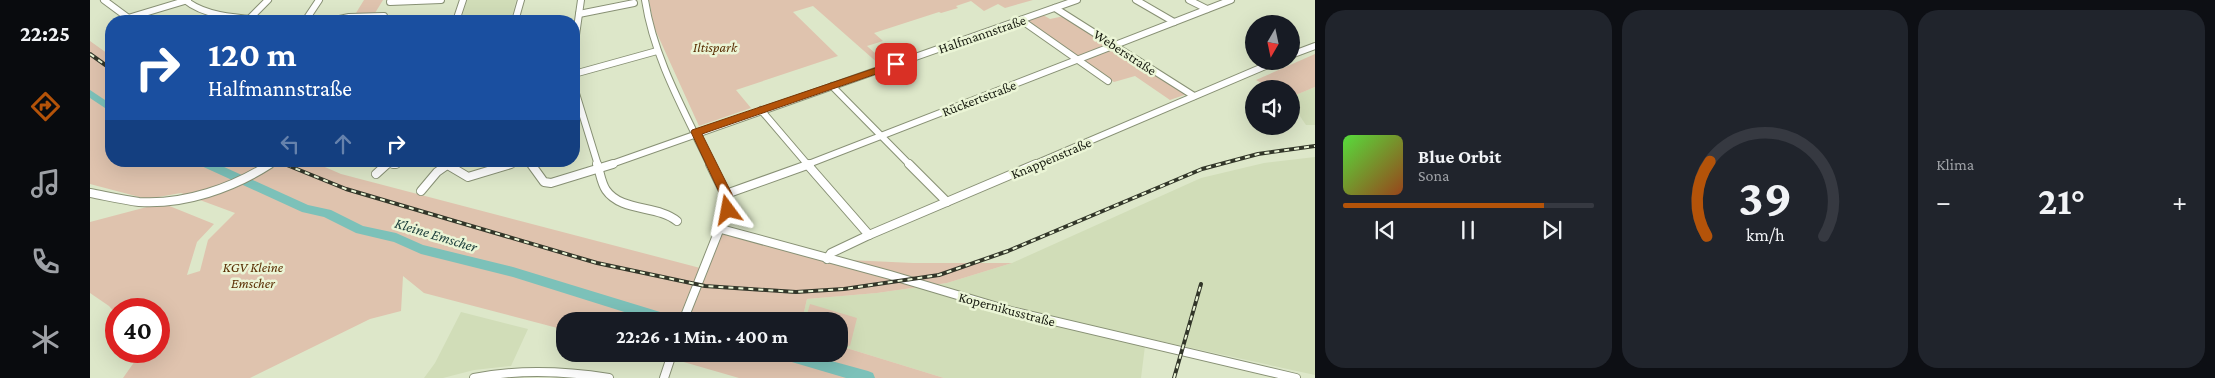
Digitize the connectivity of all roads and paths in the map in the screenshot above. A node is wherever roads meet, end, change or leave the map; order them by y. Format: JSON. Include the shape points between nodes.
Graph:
{"nodes":[{"id":1,"x":104,"y":0,"type":"edge"},
{"id":2,"x":187,"y":0,"type":"edge"},
{"id":3,"x":268,"y":0,"type":"edge"},
{"id":4,"x":319,"y":0,"type":"edge"},
{"id":5,"x":441,"y":0,"type":"edge"},
{"id":6,"x":463,"y":0,"type":"edge"},
{"id":7,"x":521,"y":0,"type":"edge"},
{"id":8,"x":580,"y":0,"type":"edge"},
{"id":9,"x":646,"y":0,"type":"edge"},
{"id":10,"x":1077,"y":0,"type":"edge"},
{"id":11,"x":1136,"y":0,"type":"edge"},
{"id":12,"x":1189,"y":0,"type":"edge"},
{"id":13,"x":1231,"y":0,"type":"edge"},
{"id":14,"x":390,"y":1,"type":"edge"},
{"id":15,"x":634,"y":3,"type":"dead end"},
{"id":16,"x":1055,"y":8,"type":"junction"},
{"id":17,"x":1207,"y":10,"type":"junction"},
{"id":18,"x":579,"y":14,"type":"joint"},
{"id":19,"x":124,"y":15,"type":"edge"},
{"id":20,"x":144,"y":15,"type":"edge"},
{"id":21,"x":229,"y":15,"type":"edge"},
{"id":22,"x":253,"y":15,"type":"edge"},
{"id":23,"x":309,"y":15,"type":"edge"},
{"id":24,"x":385,"y":15,"type":"edge"},
{"id":25,"x":458,"y":15,"type":"edge"},
{"id":26,"x":517,"y":15,"type":"edge"},
{"id":27,"x":1021,"y":20,"type":"junction"},
{"id":28,"x":1174,"y":22,"type":"junction"},
{"id":29,"x":1115,"y":45,"type":"junction"},
{"id":30,"x":1315,"y":46,"type":"edge"},
{"id":31,"x":657,"y":51,"type":"junction"},
{"id":32,"x":1300,"y":52,"type":"edge"},
{"id":33,"x":1077,"y":59,"type":"junction"},
{"id":34,"x":1256,"y":70,"type":"edge"},
{"id":35,"x":580,"y":72,"type":"edge"},
{"id":36,"x":1108,"y":81,"type":"dead end"},
{"id":37,"x":832,"y":86,"type":"junction"},
{"id":38,"x":1194,"y":96,"type":"junction"},
{"id":39,"x":580,"y":108,"type":"edge"},
{"id":40,"x":761,"y":110,"type":"junction"},
{"id":41,"x":696,"y":132,"type":"junction"},
{"id":42,"x":882,"y":136,"type":"junction"},
{"id":43,"x":810,"y":164,"type":"junction"},
{"id":44,"x":266,"y":167,"type":"edge"},
{"id":45,"x":384,"y":167,"type":"edge"},
{"id":46,"x":441,"y":167,"type":"edge"},
{"id":47,"x":451,"y":167,"type":"edge"},
{"id":48,"x":500,"y":167,"type":"edge"},
{"id":49,"x":534,"y":167,"type":"edge"},
{"id":50,"x":598,"y":169,"type":"junction"},
{"id":51,"x":376,"y":174,"type":"dead end"},
{"id":52,"x":421,"y":191,"type":"dead end"},
{"id":53,"x":90,"y":194,"type":"edge"},
{"id":54,"x":726,"y":194,"type":"junction"},
{"id":55,"x":947,"y":202,"type":"junction"},
{"id":56,"x":677,"y":221,"type":"dead end"},
{"id":57,"x":721,"y":229,"type":"junction"},
{"id":58,"x":870,"y":235,"type":"junction"},
{"id":59,"x":827,"y":259,"type":"junction"},
{"id":60,"x":687,"y":312,"type":"edge"},
{"id":61,"x":669,"y":362,"type":"edge"},
{"id":62,"x":474,"y":378,"type":"edge"},
{"id":63,"x":609,"y":378,"type":"edge"},
{"id":64,"x":664,"y":378,"type":"edge"},
{"id":65,"x":1296,"y":378,"type":"edge"}],
"edges":[{"from":1,"to":19,"type":"street"},
{"from":2,"to":20,"type":"street"},
{"from":2,"to":21,"type":"street","via":[[194,6]]},
{"from":3,"to":22,"type":"street"},
{"from":4,"to":23,"type":"street"},
{"from":5,"to":14,"type":"street"},
{"from":6,"to":25,"type":"street"},
{"from":7,"to":26,"type":"street"},
{"from":8,"to":18,"type":"street"},
{"from":9,"to":31,"type":"street"},
{"from":10,"to":16,"type":"street","name":"Halfmannstraße"},
{"from":11,"to":28,"type":"street"},
{"from":12,"to":17,"type":"street"},
{"from":13,"to":17,"type":"street","name":"Rückertstraße"},
{"from":14,"to":24,"type":"street"},
{"from":15,"to":18,"type":"street"},
{"from":16,"to":27,"type":"street","name":"Halfmannstraße"},
{"from":16,"to":29,"type":"street","name":"Weberstraße"},
{"from":17,"to":28,"type":"street","name":"Rückertstraße"},
{"from":27,"to":33,"type":"street"},
{"from":27,"to":37,"type":"street","name":"Halfmannstraße"},
{"from":28,"to":29,"type":"street","name":"Rückertstraße"},
{"from":29,"to":33,"type":"street","name":"Rückertstraße"},
{"from":29,"to":38,"type":"street","name":"Weberstraße"},
{"from":30,"to":32,"type":"street"},
{"from":31,"to":35,"type":"street"},
{"from":31,"to":41,"type":"street"},
{"from":33,"to":36,"type":"street"},
{"from":33,"to":42,"type":"street","name":"Rückertstraße"},
{"from":34,"to":38,"type":"street","name":"Knappenstraße"},
{"from":37,"to":40,"type":"street","name":"Halfmannstraße"},
{"from":37,"to":42,"type":"street"},
{"from":38,"to":55,"type":"street","name":"Knappenstraße"},
{"from":39,"to":50,"type":"street"},
{"from":40,"to":41,"type":"street","name":"Halfmannstraße"},
{"from":40,"to":43,"type":"street"},
{"from":41,"to":50,"type":"street","name":"Halfmannstraße"},
{"from":41,"to":54,"type":"street"},
{"from":42,"to":43,"type":"street","name":"Rückertstraße"},
{"from":42,"to":55,"type":"street"},
{"from":43,"to":54,"type":"street","name":"Rückertstraße"},
{"from":43,"to":58,"type":"street"},
{"from":44,"to":53,"type":"street","via":[[219,188],[190,196],[146,202]]},
{"from":45,"to":51,"type":"street"},
{"from":46,"to":52,"type":"street"},
{"from":47,"to":48,"type":"street","via":[[468,177]]},
{"from":49,"to":50,"type":"street","name":"Halfmannstraße","via":[[547,184]]},
{"from":50,"to":56,"type":"street","via":[[605,189],[612,196],[671,216]]},
{"from":54,"to":57,"type":"street","via":[[728,210]]},
{"from":55,"to":58,"type":"street","name":"Knappenstraße"},
{"from":57,"to":59,"type":"street","name":"Kopernikusstraße"},
{"from":57,"to":60,"type":"street"},
{"from":58,"to":59,"type":"street","name":"Knappenstraße","via":[[831,253]]},
{"from":59,"to":65,"type":"street","name":"Kopernikusstraße","via":[[1011,311]]},
{"from":61,"to":64,"type":"street"},
{"from":62,"to":63,"type":"street","via":[[535,371]]}]}
